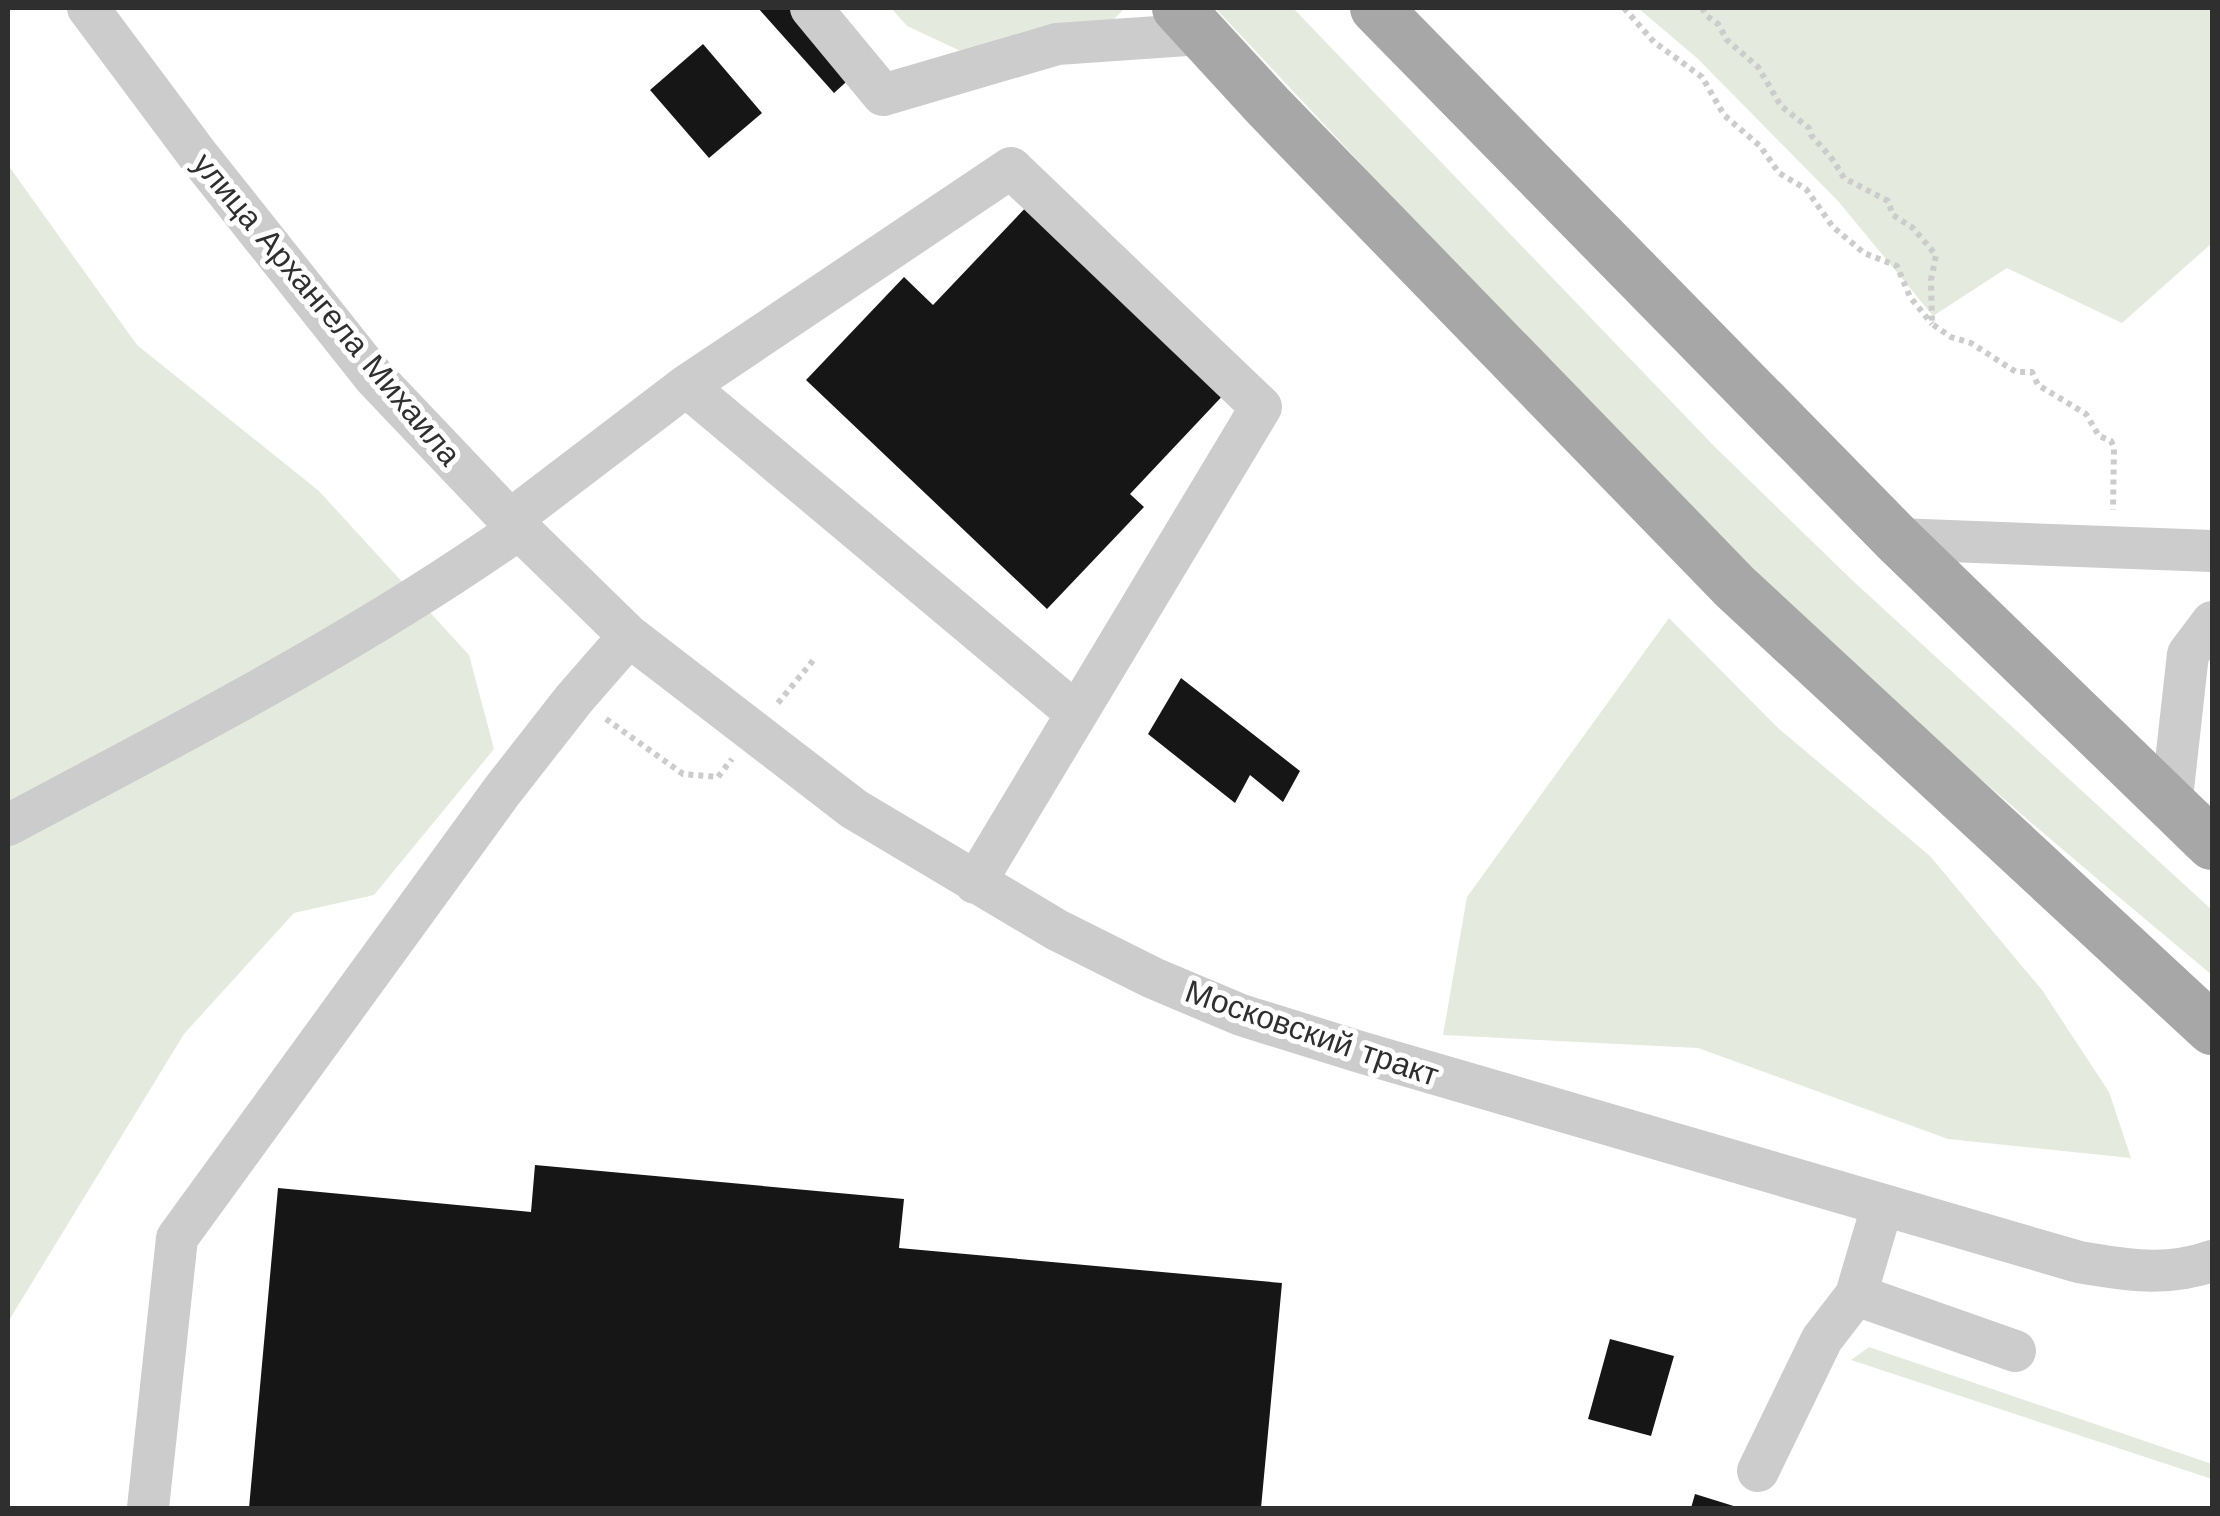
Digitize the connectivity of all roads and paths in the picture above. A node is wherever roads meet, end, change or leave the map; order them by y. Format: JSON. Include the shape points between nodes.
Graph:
{"nodes":[{"id":1,"x":88,"y":8,"type":"edge"},
{"id":2,"x":811,"y":8,"type":"edge"},
{"id":3,"x":1376,"y":8,"type":"edge"},
{"id":4,"x":1624,"y":8,"type":"edge"},
{"id":5,"x":1702,"y":8,"type":"edge"},
{"id":6,"x":1190,"y":21,"type":"edge"},
{"id":7,"x":1932,"y":324,"type":"junction"},
{"id":8,"x":686,"y":386,"type":"junction"},
{"id":9,"x":514,"y":524,"type":"junction"},
{"id":10,"x":1897,"y":539,"type":"junction"},
{"id":11,"x":2127,"y":548,"type":"junction"},
{"id":12,"x":2212,"y":551,"type":"edge"},
{"id":13,"x":2212,"y":622,"type":"edge"},
{"id":14,"x":629,"y":636,"type":"junction"},
{"id":15,"x":1076,"y":713,"type":"junction"},
{"id":16,"x":2171,"y":806,"type":"junction"},
{"id":17,"x":8,"y":824,"type":"edge"},
{"id":18,"x":2212,"y":844,"type":"edge"},
{"id":19,"x":975,"y":883,"type":"junction"},
{"id":20,"x":2138,"y":964,"type":"junction"},
{"id":21,"x":2212,"y":1029,"type":"edge"},
{"id":22,"x":2212,"y":1059,"type":"edge"},
{"id":23,"x":1882,"y":1207,"type":"junction"},
{"id":24,"x":2212,"y":1231,"type":"edge"},
{"id":25,"x":2016,"y":1246,"type":"junction"},
{"id":26,"x":2212,"y":1262,"type":"edge"},
{"id":27,"x":1856,"y":1295,"type":"junction"},
{"id":28,"x":2015,"y":1351,"type":"dead end"},
{"id":29,"x":1758,"y":1472,"type":"dead end"},
{"id":30,"x":148,"y":1508,"type":"edge"}],
"edges":[{"from":1,"to":9,"type":"street","name":"улица Архангела Михаила","via":[[374,377]]},
{"from":2,"to":6,"type":"street","via":[[883,95],[1057,44]]},
{"from":3,"to":10,"type":"main road"},
{"from":4,"to":7,"type":"path","via":[[1654,42],[1702,77],[1724,115],[1779,173],[1806,190],[1833,227],[1864,253],[1897,266]]},
{"from":5,"to":7,"type":"path","via":[[1758,67],[1781,106],[1809,128],[1844,178],[1888,200],[1892,215],[1930,247],[1936,256]]},
{"from":6,"to":20,"type":"main road","via":[[1735,587]]},
{"from":7,"to":11,"type":"path","via":[[2016,372],[2032,372],[2038,385],[2086,414],[2099,436],[2111,441],[2111,515]]},
{"from":8,"to":9,"type":"street"},
{"from":8,"to":15,"type":"street"},
{"from":8,"to":15,"type":"street","via":[[1010,168],[1261,408]]},
{"from":9,"to":14,"type":"street","name":"улица Архангела Михаила"},
{"from":9,"to":17,"type":"street","via":[[473,561],[267,688]]},
{"from":10,"to":11,"type":"street"},
{"from":10,"to":16,"type":"main road"},
{"from":11,"to":12,"type":"street"},
{"from":13,"to":16,"type":"street","via":[[2188,654]]},
{"from":14,"to":19,"type":"street","name":"Московский тракт","via":[[854,809]]},
{"from":14,"to":30,"type":"street","via":[[502,792],[177,1238]]},
{"from":15,"to":19,"type":"street"},
{"from":16,"to":18,"type":"main road"},
{"from":19,"to":23,"type":"street","name":"Московский тракт","via":[[1153,978],[1241,1015]]},
{"from":20,"to":21,"type":"main road"},
{"from":20,"to":22,"type":"street","via":[[2156,1001]]},
{"from":23,"to":25,"type":"street","name":"Московский тракт"},
{"from":23,"to":27,"type":"street"},
{"from":24,"to":25,"type":"street","name":"Московский тракт","via":[[2178,1246],[2145,1250]]},
{"from":25,"to":26,"type":"street","name":"Московский тракт","via":[[2136,1272]]},
{"from":27,"to":28,"type":"street"},
{"from":27,"to":29,"type":"street","via":[[1822,1338]]}]}
